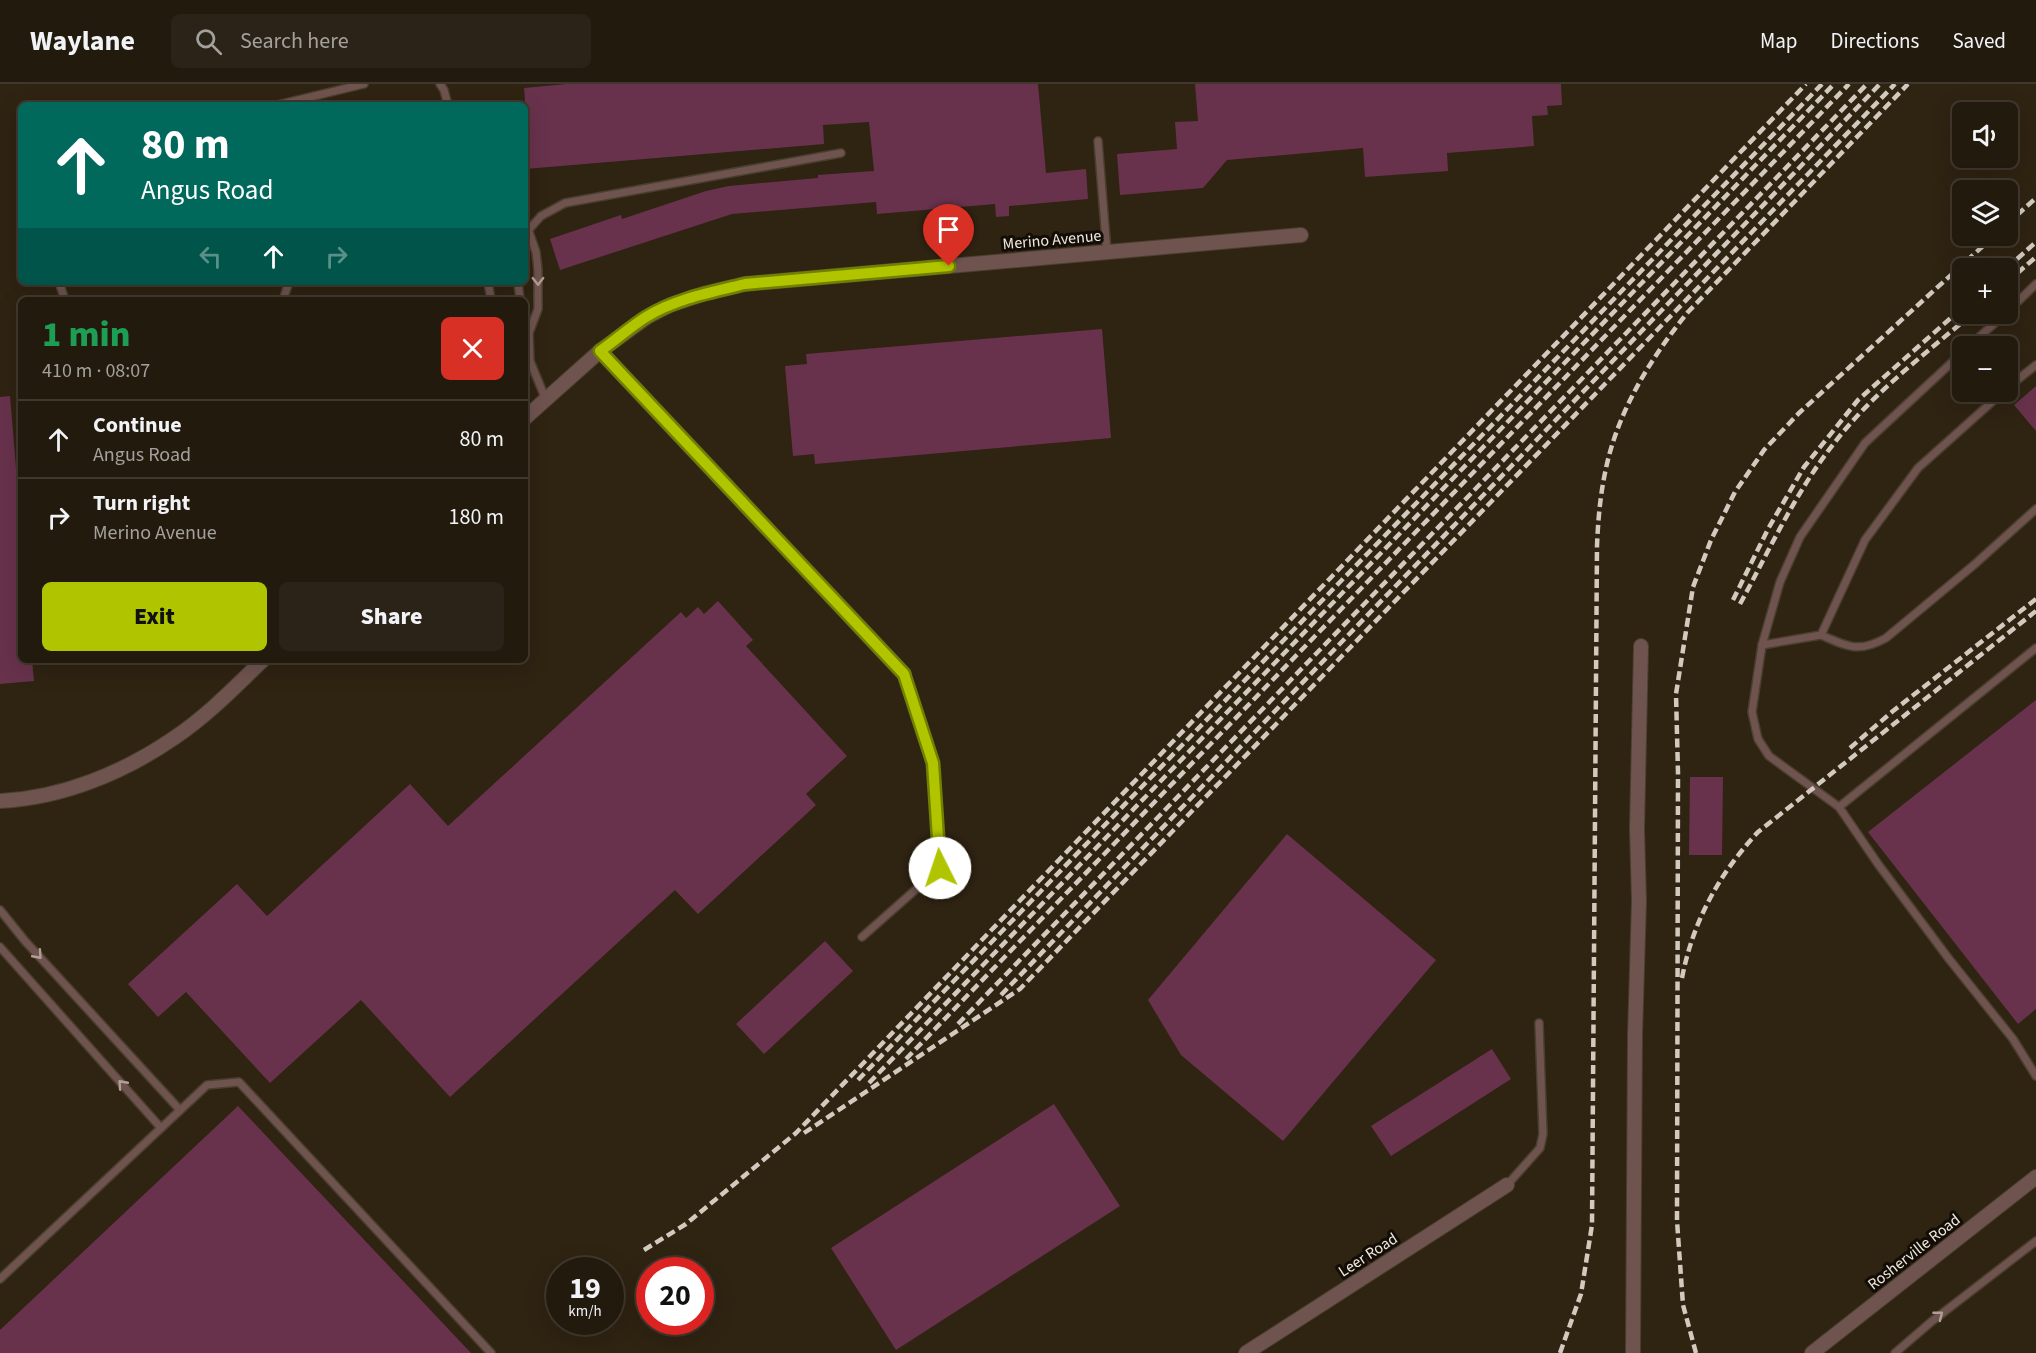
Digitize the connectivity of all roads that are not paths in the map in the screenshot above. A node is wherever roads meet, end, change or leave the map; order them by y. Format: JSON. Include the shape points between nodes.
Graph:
{"nodes":[{"id":1,"x":364,"y":84,"type":"edge"},
{"id":2,"x":440,"y":84,"type":"edge"},
{"id":3,"x":289,"y":102,"type":"edge"},
{"id":4,"x":447,"y":102,"type":"edge"},
{"id":5,"x":1098,"y":141,"type":"dead end"},
{"id":6,"x":841,"y":153,"type":"dead end"},
{"id":7,"x":528,"y":230,"type":"edge"},
{"id":8,"x":1301,"y":235,"type":"dead end"},
{"id":9,"x":528,"y":236,"type":"edge"},
{"id":10,"x":1107,"y":252,"type":"junction"},
{"id":11,"x":2036,"y":284,"type":"edge"},
{"id":12,"x":2018,"y":301,"type":"edge"},
{"id":13,"x":1994,"y":324,"type":"edge"},
{"id":14,"x":528,"y":327,"type":"edge"},
{"id":15,"x":1981,"y":336,"type":"edge"},
{"id":16,"x":528,"y":340,"type":"edge"},
{"id":17,"x":600,"y":351,"type":"junction"},
{"id":18,"x":1952,"y":363,"type":"edge"},
{"id":19,"x":2036,"y":365,"type":"edge"},
{"id":20,"x":2018,"y":379,"type":"edge"},
{"id":21,"x":546,"y":400,"type":"junction"},
{"id":22,"x":1992,"y":402,"type":"edge"},
{"id":23,"x":528,"y":415,"type":"edge"},
{"id":24,"x":2036,"y":509,"type":"edge"},
{"id":25,"x":1821,"y":635,"type":"junction"},
{"id":26,"x":1761,"y":645,"type":"junction"},
{"id":27,"x":1641,"y":646,"type":"dead end"},
{"id":28,"x":2036,"y":648,"type":"edge"},
{"id":29,"x":260,"y":663,"type":"edge"},
{"id":30,"x":904,"y":674,"type":"joint"},
{"id":31,"x":0,"y":801,"type":"edge"},
{"id":32,"x":1839,"y":807,"type":"junction"},
{"id":33,"x":0,"y":910,"type":"edge"},
{"id":34,"x":862,"y":937,"type":"dead end"},
{"id":35,"x":0,"y":947,"type":"edge"},
{"id":36,"x":1539,"y":1023,"type":"dead end"},
{"id":37,"x":2036,"y":1077,"type":"edge"},
{"id":38,"x":180,"y":1110,"type":"junction"},
{"id":39,"x":161,"y":1128,"type":"junction"},
{"id":40,"x":2036,"y":1177,"type":"edge"},
{"id":41,"x":1507,"y":1185,"type":"joint"},
{"id":42,"x":2036,"y":1241,"type":"edge"},
{"id":43,"x":0,"y":1278,"type":"edge"},
{"id":44,"x":491,"y":1353,"type":"edge"},
{"id":45,"x":1246,"y":1353,"type":"edge"},
{"id":46,"x":1633,"y":1353,"type":"edge"},
{"id":47,"x":1812,"y":1353,"type":"edge"},
{"id":48,"x":1895,"y":1353,"type":"edge"}],
"edges":[{"from":1,"to":3,"type":"lane"},
{"from":2,"to":4,"type":"lane"},
{"from":5,"to":10,"type":"lane"},
{"from":6,"to":7,"type":"lane","via":[[565,203],[541,216]]},
{"from":8,"to":10,"type":"street","name":"Merino Avenue"},
{"from":9,"to":14,"type":"lane","one_way":true,"via":[[536,252],[538,270],[538,309]]},
{"from":10,"to":17,"type":"street","name":"Merino Avenue","via":[[745,284],[670,305]]},
{"from":11,"to":12,"type":"lane"},
{"from":13,"to":15,"type":"lane"},
{"from":16,"to":21,"type":"lane","via":[[530,361]]},
{"from":17,"to":21,"type":"street","name":"Merino Avenue"},
{"from":17,"to":30,"type":"street"},
{"from":18,"to":26,"type":"lane","via":[[1866,444],[1800,537],[1780,582]]},
{"from":19,"to":20,"type":"lane"},
{"from":21,"to":23,"type":"street","name":"Merino Avenue"},
{"from":22,"to":25,"type":"lane","via":[[1918,468],[1865,540]]},
{"from":24,"to":25,"type":"lane","via":[[1886,638],[1859,648]]},
{"from":25,"to":26,"type":"lane"},
{"from":26,"to":32,"type":"lane","via":[[1752,712],[1758,739],[1770,756]]},
{"from":27,"to":46,"type":"street"},
{"from":28,"to":32,"type":"lane"},
{"from":29,"to":31,"type":"street","via":[[175,738],[122,770],[53,793]]},
{"from":30,"to":34,"type":"lane","via":[[933,763],[940,868]]},
{"from":32,"to":37,"type":"lane","via":[[1949,959],[2013,1039]]},
{"from":33,"to":38,"type":"lane","one_way":true},
{"from":39,"to":35,"type":"lane","one_way":true},
{"from":36,"to":41,"type":"lane","via":[[1543,1134],[1540,1148]]},
{"from":38,"to":39,"type":"lane"},
{"from":38,"to":44,"type":"lane","via":[[207,1085],[239,1082]]},
{"from":39,"to":43,"type":"lane"},
{"from":40,"to":47,"type":"street","name":"Rosherville Road"},
{"from":41,"to":45,"type":"street","name":"Leer Road"},
{"from":48,"to":42,"type":"lane","one_way":true}]}
